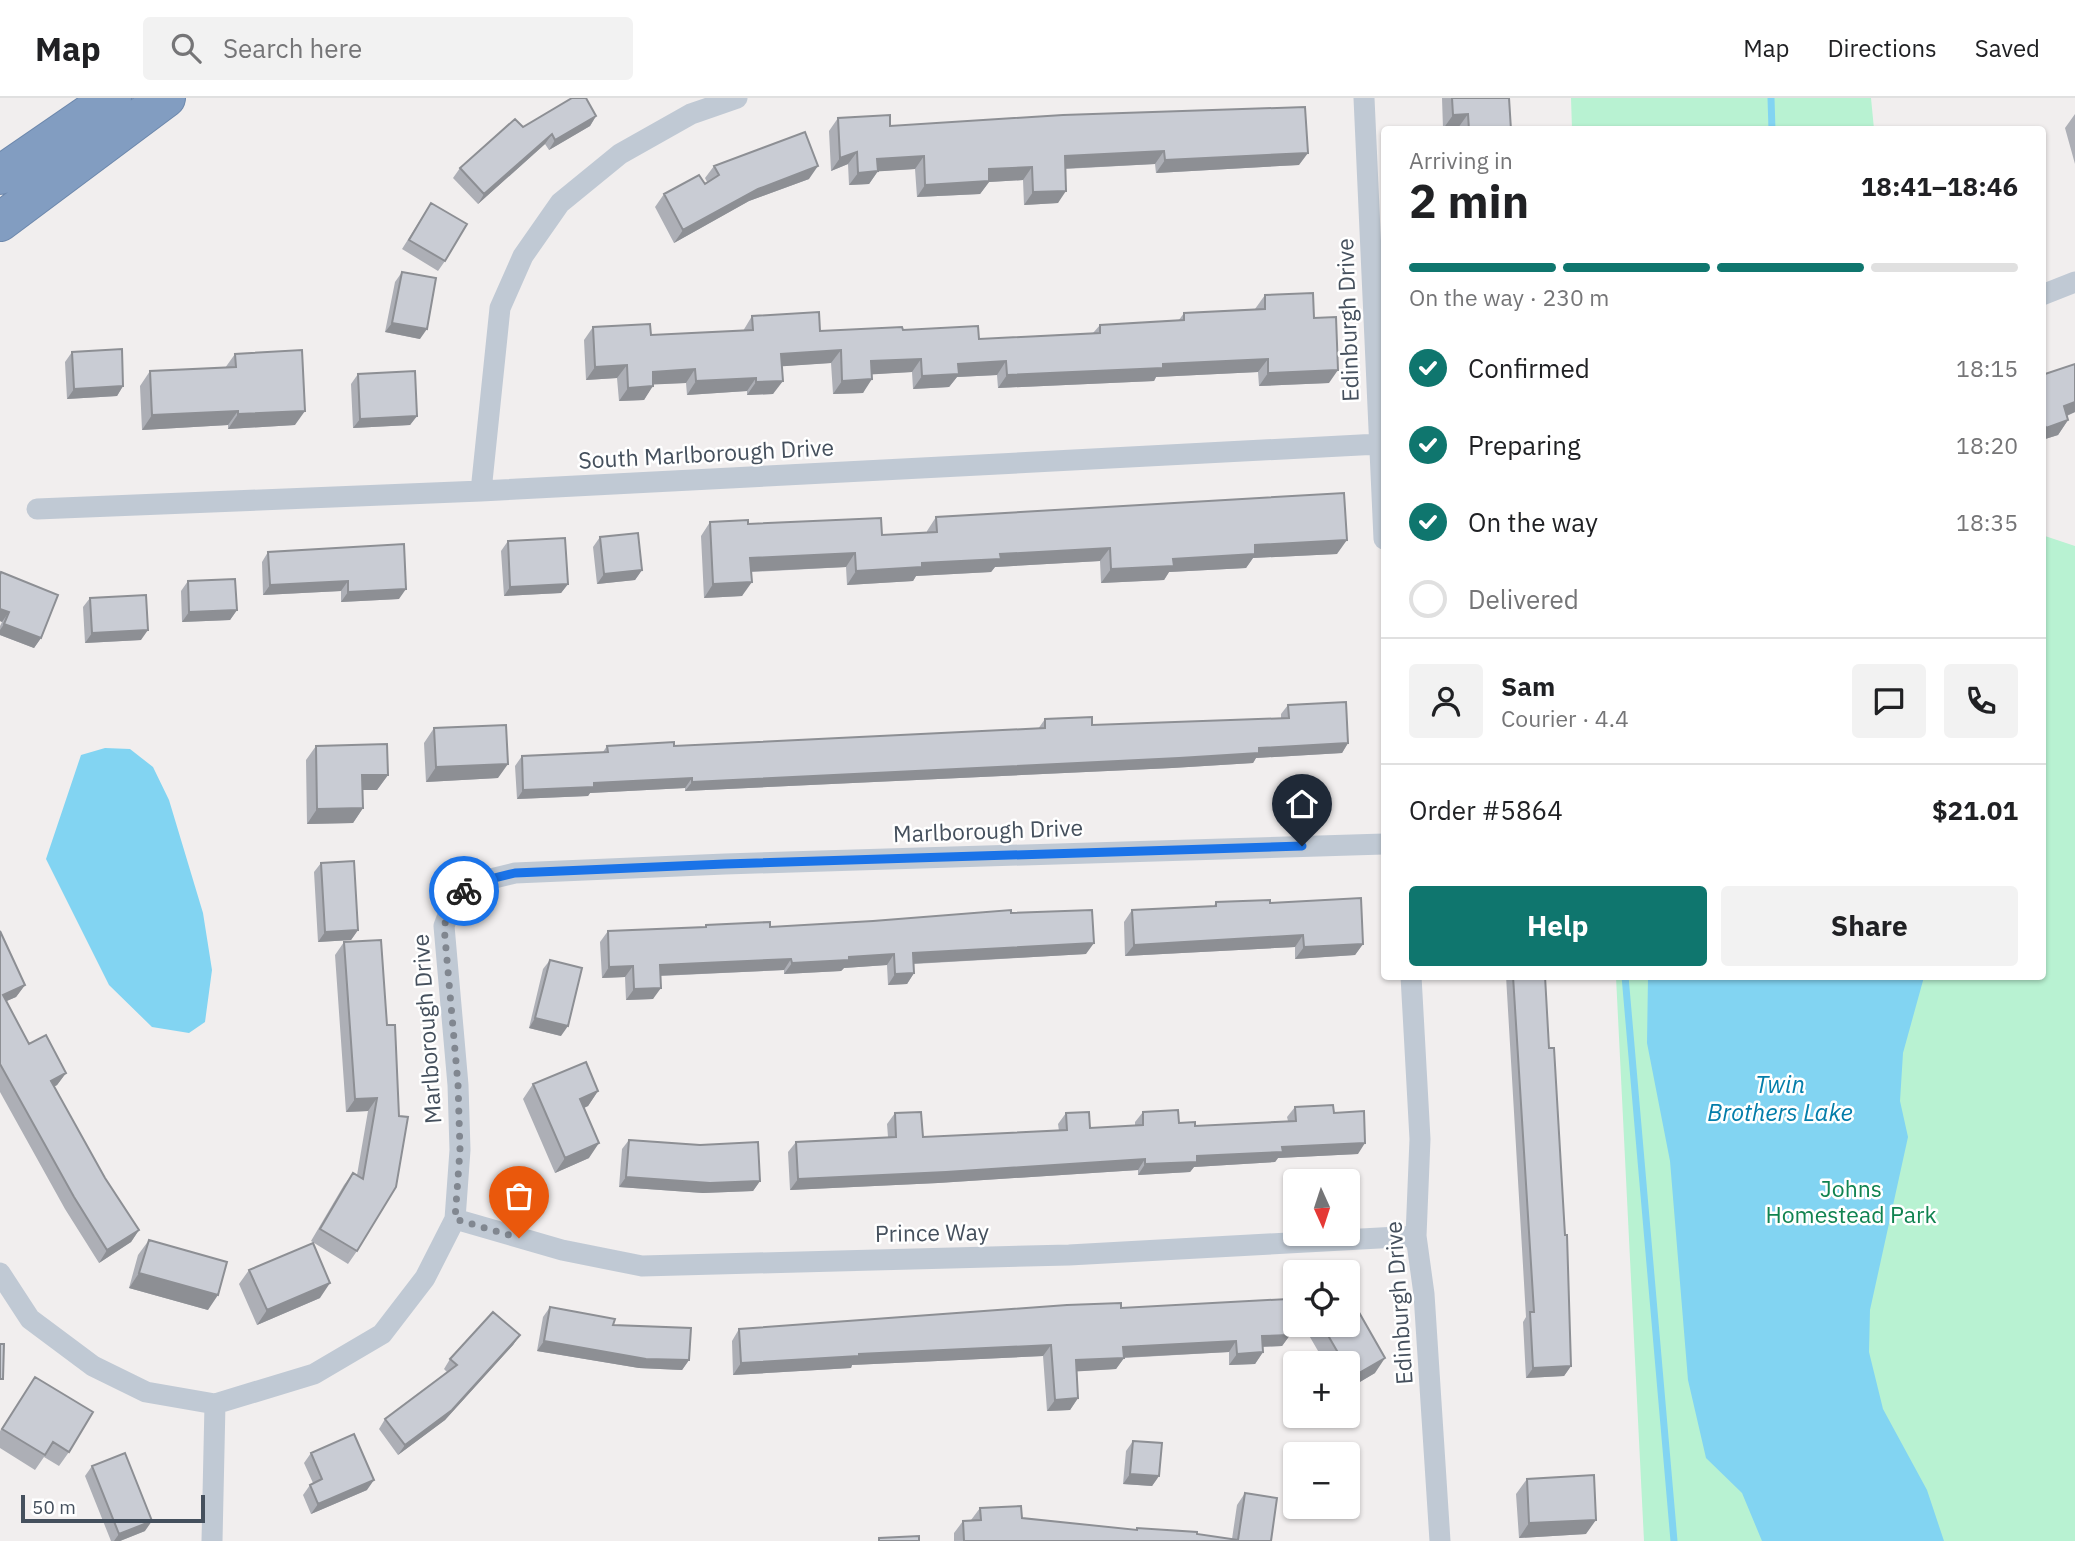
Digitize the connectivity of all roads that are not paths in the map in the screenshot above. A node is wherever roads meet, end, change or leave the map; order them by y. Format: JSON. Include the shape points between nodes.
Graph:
{"nodes":[{"id":1,"x":112,"y":98,"type":"edge"},
{"id":2,"x":166,"y":98,"type":"edge"},
{"id":3,"x":737,"y":98,"type":"edge"},
{"id":4,"x":1364,"y":98,"type":"edge"},
{"id":5,"x":0,"y":175,"type":"edge"},
{"id":6,"x":0,"y":222,"type":"edge"},
{"id":7,"x":2075,"y":282,"type":"edge"},
{"id":8,"x":2046,"y":293,"type":"edge"},
{"id":9,"x":1378,"y":444,"type":"junction"},
{"id":10,"x":481,"y":491,"type":"junction"},
{"id":11,"x":1381,"y":492,"type":"edge"},
{"id":12,"x":37,"y":509,"type":"dead end"},
{"id":13,"x":1381,"y":844,"type":"edge"},
{"id":14,"x":1410,"y":980,"type":"edge"},
{"id":15,"x":455,"y":1219,"type":"junction"},
{"id":16,"x":1416,"y":1236,"type":"junction"},
{"id":17,"x":0,"y":1273,"type":"edge"},
{"id":18,"x":215,"y":1404,"type":"junction"},
{"id":19,"x":212,"y":1541,"type":"edge"},
{"id":20,"x":1440,"y":1541,"type":"edge"}],
"edges":[{"from":1,"to":5,"type":"highway"},
{"from":2,"to":6,"type":"highway"},
{"from":3,"to":10,"type":"street","via":[[691,114],[620,153],[559,203],[523,256],[500,308]]},
{"from":4,"to":9,"type":"street","name":"Edinburgh Drive"},
{"from":7,"to":8,"type":"street"},
{"from":9,"to":10,"type":"street","name":"South Marlborough Drive"},
{"from":9,"to":11,"type":"street","name":"Edinburgh Drive"},
{"from":10,"to":12,"type":"street","name":"South Marlborough Drive"},
{"from":13,"to":15,"type":"street","name":"Marlborough Drive","via":[[515,873],[470,884],[453,902],[444,926],[458,1084]]},
{"from":14,"to":16,"type":"street","name":"Edinburgh Drive","via":[[1420,1139]]},
{"from":15,"to":16,"type":"street","name":"Prince Way","via":[[562,1251],[642,1266],[1069,1255]]},
{"from":15,"to":18,"type":"street","name":"Marlborough Drive","via":[[425,1278],[382,1334],[314,1374]]},
{"from":16,"to":20,"type":"street","name":"Edinburgh Drive"},
{"from":17,"to":18,"type":"street","name":"Marlborough Drive","via":[[30,1319],[93,1366],[146,1392]]},
{"from":18,"to":19,"type":"street"}]}
